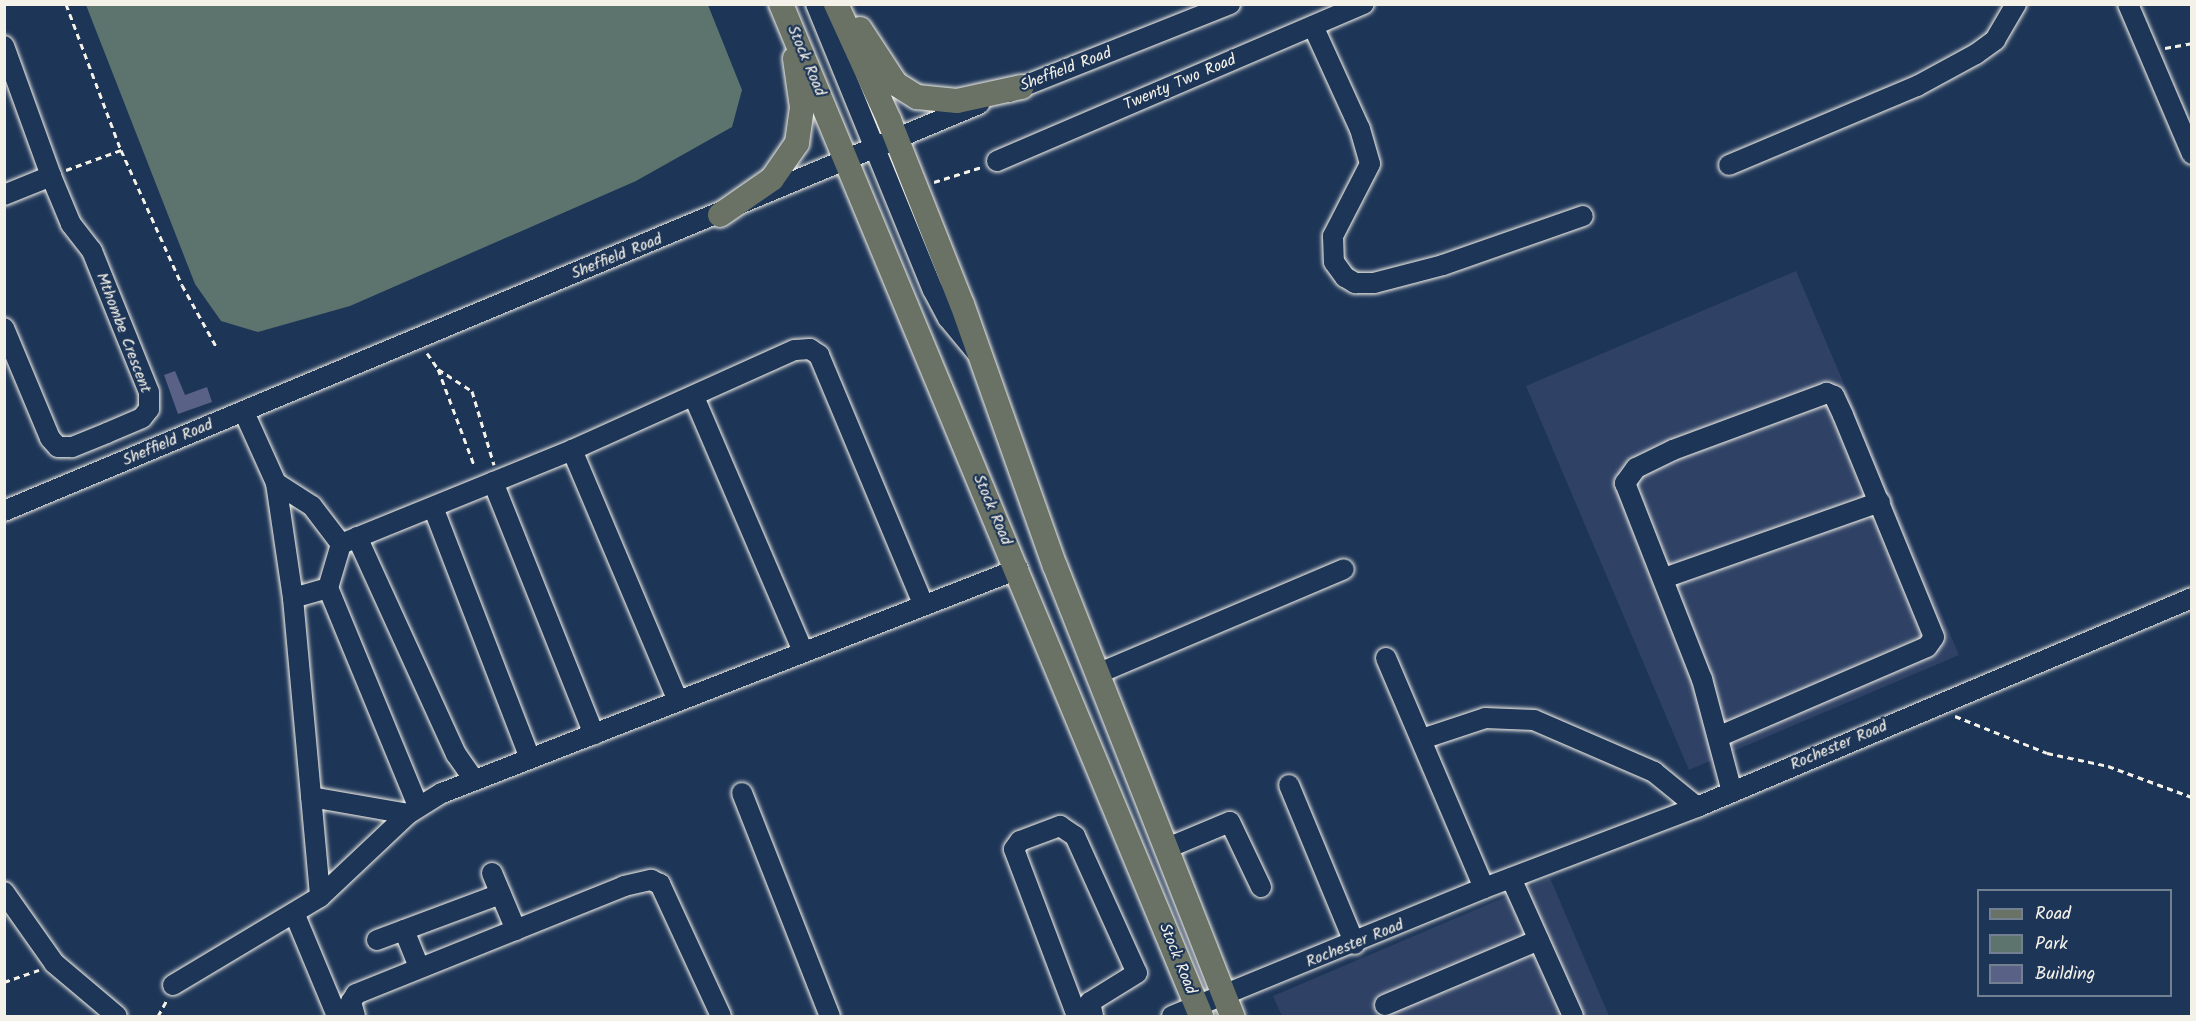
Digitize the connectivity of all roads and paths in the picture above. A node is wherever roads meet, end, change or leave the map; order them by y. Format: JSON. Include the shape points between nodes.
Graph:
{"nodes":[{"id":1,"x":66,"y":4,"type":"edge"},
{"id":2,"x":816,"y":4,"type":"edge"},
{"id":3,"x":836,"y":4,"type":"edge"},
{"id":4,"x":843,"y":4,"type":"edge"},
{"id":5,"x":1230,"y":4,"type":"edge"},
{"id":6,"x":1364,"y":4,"type":"edge"},
{"id":7,"x":2016,"y":4,"type":"edge"},
{"id":8,"x":2128,"y":4,"type":"edge"},
{"id":9,"x":785,"y":13,"type":"edge"},
{"id":10,"x":1313,"y":26,"type":"junction"},
{"id":11,"x":2192,"y":43,"type":"edge"},
{"id":12,"x":4,"y":46,"type":"edge"},
{"id":13,"x":2148,"y":51,"type":"junction"},
{"id":14,"x":1021,"y":87,"type":"junction"},
{"id":15,"x":896,"y":137,"type":"junction"},
{"id":16,"x":873,"y":146,"type":"junction"},
{"id":17,"x":121,"y":150,"type":"junction"},
{"id":18,"x":2192,"y":154,"type":"edge"},
{"id":19,"x":847,"y":158,"type":"junction"},
{"id":20,"x":997,"y":161,"type":"joint"},
{"id":21,"x":1729,"y":165,"type":"dead end"},
{"id":22,"x":51,"y":176,"type":"junction"},
{"id":23,"x":928,"y":183,"type":"dead end"},
{"id":24,"x":4,"y":195,"type":"edge"},
{"id":25,"x":720,"y":215,"type":"junction"},
{"id":26,"x":1583,"y":216,"type":"dead end"},
{"id":27,"x":4,"y":328,"type":"edge"},
{"id":28,"x":217,"y":348,"type":"dead end"},
{"id":29,"x":427,"y":353,"type":"dead end"},
{"id":30,"x":980,"y":356,"type":"junction"},
{"id":31,"x":438,"y":369,"type":"junction"},
{"id":32,"x":694,"y":397,"type":"junction"},
{"id":33,"x":244,"y":412,"type":"junction"},
{"id":34,"x":572,"y":450,"type":"junction"},
{"id":35,"x":474,"y":465,"type":"dead end"},
{"id":36,"x":497,"y":481,"type":"junction"},
{"id":37,"x":276,"y":483,"type":"junction"},
{"id":38,"x":1880,"y":502,"type":"junction"},
{"id":39,"x":433,"y":507,"type":"junction"},
{"id":40,"x":4,"y":511,"type":"edge"},
{"id":41,"x":349,"y":540,"type":"junction"},
{"id":42,"x":1018,"y":569,"type":"junction"},
{"id":43,"x":1344,"y":569,"type":"dead end"},
{"id":44,"x":1664,"y":578,"type":"junction"},
{"id":45,"x":328,"y":588,"type":"junction"},
{"id":46,"x":293,"y":598,"type":"junction"},
{"id":47,"x":2192,"y":598,"type":"edge"},
{"id":48,"x":923,"y":604,"type":"junction"},
{"id":49,"x":803,"y":651,"type":"junction"},
{"id":50,"x":1386,"y":658,"type":"dead end"},
{"id":51,"x":1096,"y":674,"type":"junction"},
{"id":52,"x":677,"y":698,"type":"junction"},
{"id":53,"x":1940,"y":704,"type":"junction"},
{"id":54,"x":594,"y":735,"type":"junction"},
{"id":55,"x":1720,"y":736,"type":"junction"},
{"id":56,"x":1422,"y":739,"type":"junction"},
{"id":57,"x":530,"y":758,"type":"junction"},
{"id":58,"x":474,"y":780,"type":"junction"},
{"id":59,"x":1289,"y":785,"type":"dead end"},
{"id":60,"x":1732,"y":792,"type":"junction"},
{"id":61,"x":742,"y":793,"type":"dead end"},
{"id":62,"x":311,"y":796,"type":"junction"},
{"id":63,"x":2192,"y":797,"type":"edge"},
{"id":64,"x":1697,"y":807,"type":"junction"},
{"id":65,"x":413,"y":810,"type":"junction"},
{"id":66,"x":1165,"y":849,"type":"junction"},
{"id":67,"x":492,"y":873,"type":"dead end"},
{"id":68,"x":1511,"y":878,"type":"junction"},
{"id":69,"x":1261,"y":886,"type":"dead end"},
{"id":70,"x":1484,"y":888,"type":"junction"},
{"id":71,"x":4,"y":892,"type":"edge"},
{"id":72,"x":501,"y":894,"type":"junction"},
{"id":73,"x":320,"y":897,"type":"junction"},
{"id":74,"x":295,"y":915,"type":"junction"},
{"id":75,"x":404,"y":930,"type":"junction"},
{"id":76,"x":516,"y":930,"type":"junction"},
{"id":77,"x":377,"y":940,"type":"dead end"},
{"id":78,"x":1539,"y":940,"type":"junction"},
{"id":79,"x":1355,"y":944,"type":"junction"},
{"id":80,"x":54,"y":963,"type":"junction"},
{"id":81,"x":419,"y":967,"type":"junction"},
{"id":82,"x":4,"y":982,"type":"edge"},
{"id":83,"x":173,"y":985,"type":"dead end"},
{"id":84,"x":1385,"y":1005,"type":"dead end"},
{"id":85,"x":1229,"y":1007,"type":"edge"},
{"id":86,"x":1199,"y":1012,"type":"edge"},
{"id":87,"x":1076,"y":1015,"type":"edge"},
{"id":88,"x":117,"y":1017,"type":"edge"},
{"id":89,"x":338,"y":1017,"type":"edge"},
{"id":90,"x":355,"y":1017,"type":"edge"},
{"id":91,"x":722,"y":1017,"type":"edge"},
{"id":92,"x":830,"y":1017,"type":"edge"},
{"id":93,"x":1172,"y":1017,"type":"edge"},
{"id":94,"x":1573,"y":1017,"type":"edge"}],
"edges":[{"from":1,"to":17,"type":"path"},
{"from":2,"to":16,"type":"street"},
{"from":3,"to":15,"type":"main road","name":"Stock Road"},
{"from":4,"to":14,"type":"main road","via":[[896,84],[917,97],[957,101]]},
{"from":5,"to":14,"type":"street","name":"Sheffield Road"},
{"from":6,"to":10,"type":"street","name":"Twenty Two Road"},
{"from":7,"to":21,"type":"street","via":[[1995,40],[1976,54],[1917,86]]},
{"from":8,"to":13,"type":"street"},
{"from":9,"to":19,"type":"main road","name":"Stock Road"},
{"from":9,"to":25,"type":"main road","via":[[802,107],[797,143],[772,179]]},
{"from":10,"to":20,"type":"street","name":"Twenty Two Road"},
{"from":10,"to":26,"type":"street","via":[[1360,129],[1370,164],[1334,230],[1334,262],[1345,277],[1362,285],[1408,274]]},
{"from":11,"to":13,"type":"path","via":[[2166,49],[2163,44]]},
{"from":12,"to":22,"type":"street","name":"Mthombe Crescent"},
{"from":13,"to":18,"type":"street"},
{"from":14,"to":15,"type":"street","name":"Sheffield Road"},
{"from":15,"to":16,"type":"street","name":"Sheffield Road"},
{"from":15,"to":30,"type":"main road","name":"Stock Road"},
{"from":16,"to":19,"type":"street","name":"Sheffield Road"},
{"from":16,"to":30,"type":"street","via":[[936,297]]},
{"from":17,"to":22,"type":"path"},
{"from":17,"to":28,"type":"path","via":[[182,285]]},
{"from":19,"to":25,"type":"street","name":"Sheffield Road"},
{"from":19,"to":42,"type":"main road","name":"Stock Road"},
{"from":20,"to":23,"type":"path"},
{"from":22,"to":24,"type":"street"},
{"from":22,"to":27,"type":"street","name":"Mthombe Crescent","via":[[71,224],[92,251],[149,392],[149,408],[142,418],[72,447],[58,447],[50,438]]},
{"from":25,"to":33,"type":"street","name":"Sheffield Road"},
{"from":29,"to":31,"type":"path"},
{"from":30,"to":51,"type":"main road","name":"Stock Road"},
{"from":31,"to":35,"type":"path"},
{"from":31,"to":36,"type":"path","via":[[472,391]]},
{"from":32,"to":34,"type":"street"},
{"from":32,"to":48,"type":"street","via":[[795,351],[815,351]]},
{"from":32,"to":49,"type":"street"},
{"from":33,"to":37,"type":"street"},
{"from":33,"to":40,"type":"street","name":"Sheffield Road"},
{"from":34,"to":36,"type":"street"},
{"from":34,"to":52,"type":"street"},
{"from":36,"to":39,"type":"street"},
{"from":36,"to":54,"type":"street"},
{"from":37,"to":41,"type":"street","via":[[312,506]]},
{"from":37,"to":46,"type":"street"},
{"from":38,"to":44,"type":"street"},
{"from":38,"to":44,"type":"street","via":[[1834,396],[1818,395],[1673,450],[1629,473],[1625,483]]},
{"from":38,"to":55,"type":"street","via":[[1933,628],[1932,643]]},
{"from":39,"to":41,"type":"street"},
{"from":39,"to":57,"type":"street"},
{"from":41,"to":45,"type":"street"},
{"from":41,"to":58,"type":"street","via":[[456,754]]},
{"from":42,"to":48,"type":"street"},
{"from":42,"to":86,"type":"main road","name":"Stock Road"},
{"from":43,"to":51,"type":"street"},
{"from":44,"to":55,"type":"street"},
{"from":45,"to":46,"type":"street"},
{"from":45,"to":65,"type":"street"},
{"from":46,"to":62,"type":"street"},
{"from":47,"to":53,"type":"street","name":"Rochester Road"},
{"from":48,"to":49,"type":"street"},
{"from":49,"to":52,"type":"street"},
{"from":50,"to":56,"type":"street"},
{"from":51,"to":66,"type":"main road","name":"Stock Road"},
{"from":52,"to":54,"type":"street"},
{"from":53,"to":60,"type":"street","name":"Rochester Road"},
{"from":53,"to":63,"type":"path","via":[[1959,719],[2048,753],[2108,766]]},
{"from":54,"to":57,"type":"street"},
{"from":55,"to":60,"type":"street"},
{"from":56,"to":64,"type":"street","via":[[1485,718],[1533,720],[1654,772]]},
{"from":56,"to":70,"type":"street"},
{"from":57,"to":58,"type":"street"},
{"from":58,"to":65,"type":"street"},
{"from":59,"to":79,"type":"street"},
{"from":60,"to":64,"type":"street","name":"Rochester Road"},
{"from":61,"to":92,"type":"street"},
{"from":62,"to":65,"type":"street"},
{"from":62,"to":73,"type":"street"},
{"from":64,"to":68,"type":"street","name":"Rochester Road"},
{"from":65,"to":73,"type":"street"},
{"from":66,"to":69,"type":"street","via":[[1230,822]]},
{"from":66,"to":85,"type":"main road","name":"Stock Road"},
{"from":67,"to":72,"type":"street"},
{"from":68,"to":70,"type":"street","name":"Rochester Road"},
{"from":68,"to":78,"type":"street"},
{"from":70,"to":79,"type":"street","name":"Rochester Road"},
{"from":71,"to":80,"type":"street"},
{"from":72,"to":75,"type":"street"},
{"from":72,"to":76,"type":"street"},
{"from":73,"to":74,"type":"street"},
{"from":74,"to":83,"type":"street"},
{"from":74,"to":89,"type":"street"},
{"from":75,"to":77,"type":"street"},
{"from":75,"to":81,"type":"street"},
{"from":76,"to":81,"type":"street"},
{"from":76,"to":91,"type":"street","via":[[638,880],[651,880],[660,884]]},
{"from":78,"to":84,"type":"street"},
{"from":78,"to":94,"type":"street"},
{"from":79,"to":85,"type":"street","name":"Rochester Road"},
{"from":80,"to":82,"type":"path"},
{"from":80,"to":88,"type":"street"},
{"from":81,"to":90,"type":"street","via":[[356,994],[351,1002]]},
{"from":85,"to":86,"type":"street","name":"Rochester Road"},
{"from":86,"to":93,"type":"street","name":"Rochester Road"},
{"from":87,"to":87,"type":"street","via":[[1014,849],[1020,841],[1060,826],[1075,836],[1137,973]]}]}
